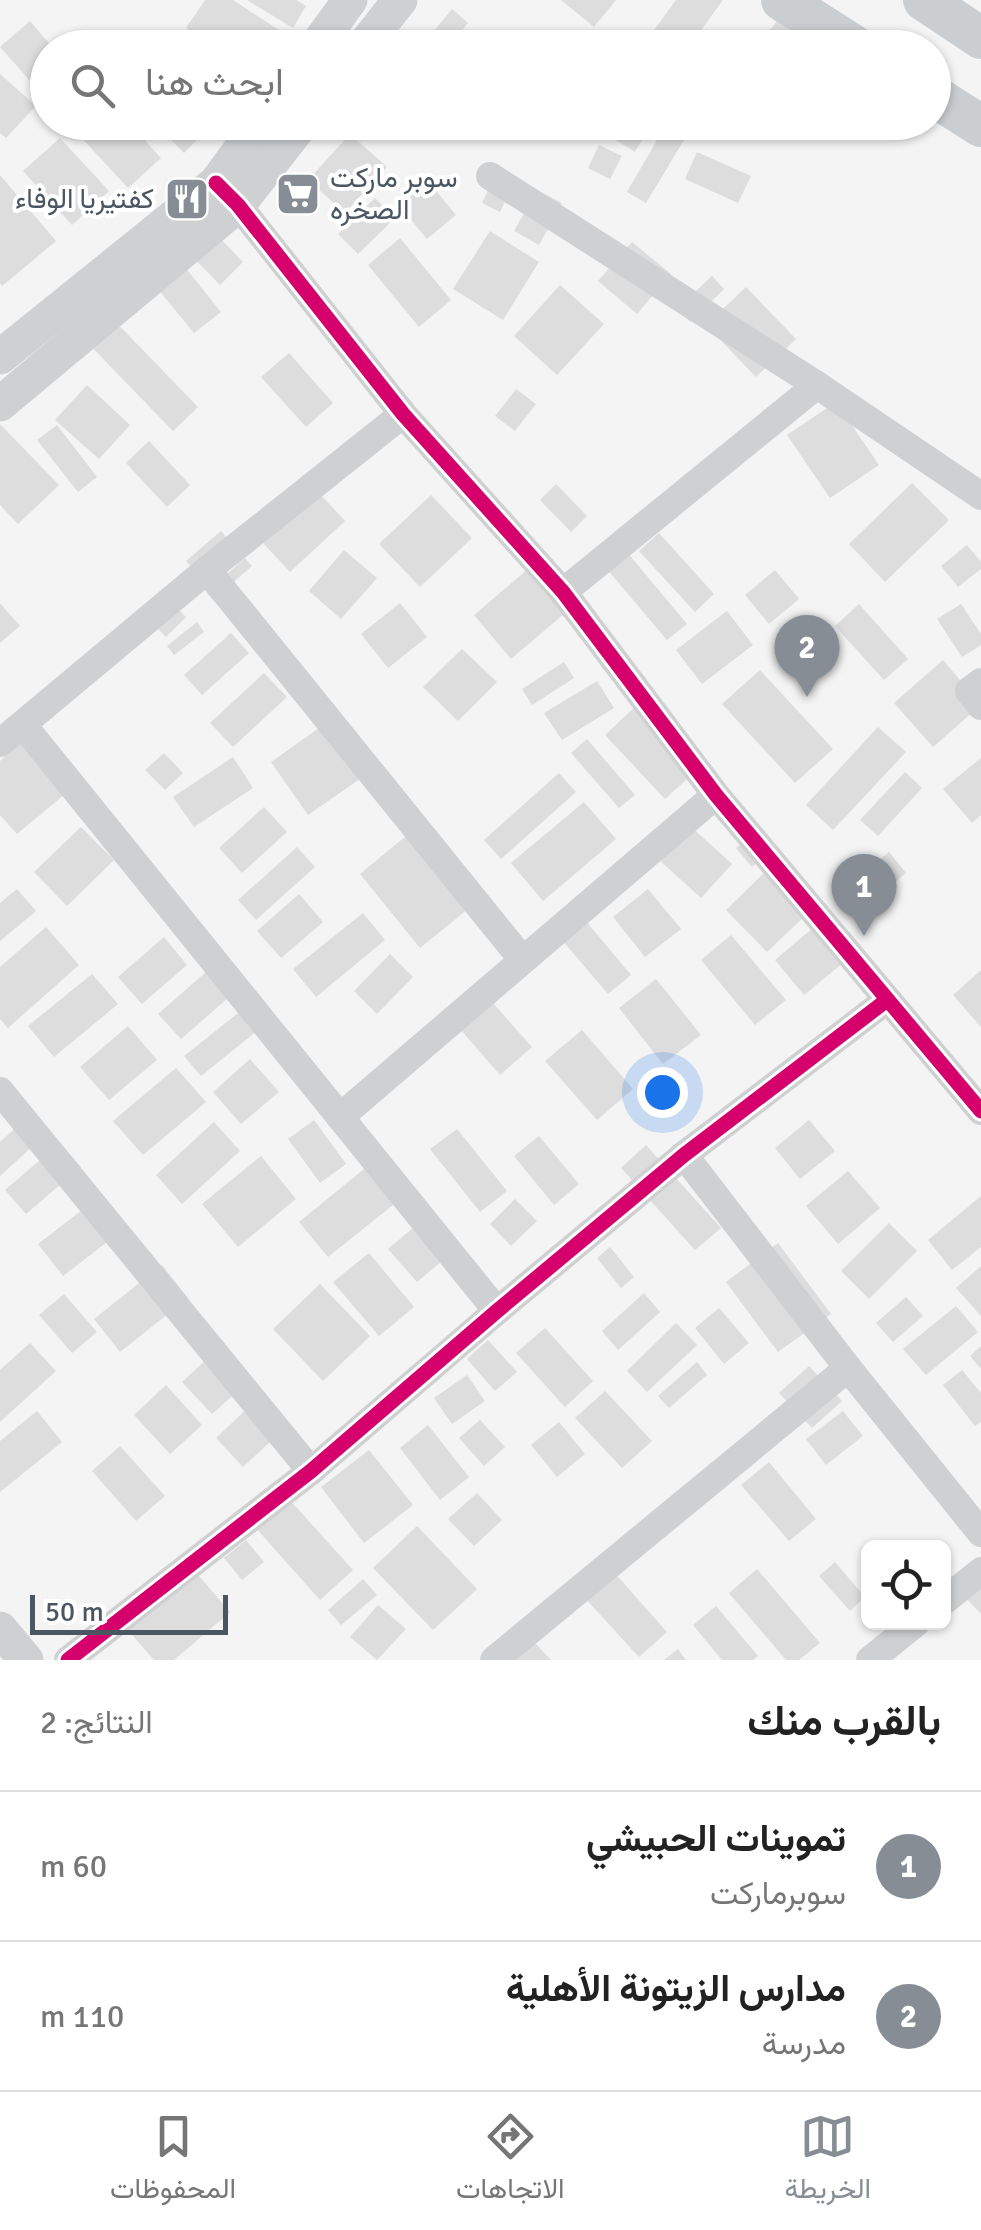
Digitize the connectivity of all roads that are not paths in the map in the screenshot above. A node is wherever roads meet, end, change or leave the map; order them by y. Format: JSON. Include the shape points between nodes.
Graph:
{"nodes":[{"id":1,"x":350,"y":0,"type":"edge"},
{"id":2,"x":400,"y":0,"type":"edge"},
{"id":3,"x":782,"y":0,"type":"edge"},
{"id":4,"x":924,"y":0,"type":"edge"},
{"id":5,"x":328,"y":30,"type":"edge"},
{"id":6,"x":376,"y":30,"type":"edge"},
{"id":7,"x":829,"y":30,"type":"edge"},
{"id":8,"x":981,"y":38,"type":"edge"},
{"id":9,"x":951,"y":107,"type":"edge"},
{"id":10,"x":981,"y":126,"type":"edge"},
{"id":11,"x":252,"y":140,"type":"edge"},
{"id":12,"x":285,"y":140,"type":"edge"},
{"id":13,"x":490,"y":176,"type":"dead end"},
{"id":14,"x":227,"y":194,"type":"junction"},
{"id":15,"x":0,"y":356,"type":"edge"},
{"id":16,"x":817,"y":386,"type":"junction"},
{"id":17,"x":0,"y":404,"type":"edge"},
{"id":18,"x":403,"y":414,"type":"junction"},
{"id":19,"x":981,"y":496,"type":"edge"},
{"id":20,"x":207,"y":570,"type":"junction"},
{"id":21,"x":563,"y":592,"type":"junction"},
{"id":22,"x":981,"y":682,"type":"edge"},
{"id":23,"x":981,"y":706,"type":"edge"},
{"id":24,"x":23,"y":725,"type":"junction"},
{"id":25,"x":0,"y":743,"type":"edge"},
{"id":26,"x":716,"y":796,"type":"junction"},
{"id":27,"x":522,"y":959,"type":"junction"},
{"id":28,"x":887,"y":1000,"type":"junction"},
{"id":29,"x":0,"y":1091,"type":"edge"},
{"id":30,"x":981,"y":1111,"type":"edge"},
{"id":31,"x":340,"y":1117,"type":"junction"},
{"id":32,"x":684,"y":1155,"type":"junction"},
{"id":33,"x":497,"y":1311,"type":"junction"},
{"id":34,"x":848,"y":1368,"type":"junction"},
{"id":35,"x":311,"y":1471,"type":"junction"},
{"id":36,"x":981,"y":1533,"type":"edge"},
{"id":37,"x":981,"y":1571,"type":"edge"},
{"id":38,"x":951,"y":1595,"type":"edge"},
{"id":39,"x":0,"y":1628,"type":"edge"},
{"id":40,"x":906,"y":1630,"type":"edge"},
{"id":41,"x":26,"y":1660,"type":"edge"},
{"id":42,"x":68,"y":1660,"type":"edge"},
{"id":43,"x":494,"y":1660,"type":"edge"},
{"id":44,"x":870,"y":1660,"type":"edge"}],
"edges":[{"from":1,"to":5,"type":"street"},
{"from":2,"to":6,"type":"street"},
{"from":3,"to":7,"type":"main road"},
{"from":4,"to":8,"type":"main road"},
{"from":9,"to":10,"type":"main road"},
{"from":11,"to":14,"type":"street"},
{"from":12,"to":14,"type":"street"},
{"from":13,"to":16,"type":"street"},
{"from":14,"to":15,"type":"street"},
{"from":14,"to":17,"type":"street"},
{"from":14,"to":18,"type":"street"},
{"from":16,"to":19,"type":"street"},
{"from":16,"to":21,"type":"street"},
{"from":18,"to":20,"type":"street"},
{"from":18,"to":21,"type":"street"},
{"from":20,"to":24,"type":"street"},
{"from":20,"to":27,"type":"street"},
{"from":21,"to":26,"type":"street"},
{"from":22,"to":23,"type":"street","via":[[969,691]]},
{"from":24,"to":25,"type":"street"},
{"from":24,"to":31,"type":"street"},
{"from":26,"to":27,"type":"street"},
{"from":26,"to":28,"type":"street"},
{"from":27,"to":31,"type":"street"},
{"from":28,"to":30,"type":"street"},
{"from":28,"to":32,"type":"street"},
{"from":29,"to":35,"type":"street"},
{"from":31,"to":33,"type":"street"},
{"from":32,"to":33,"type":"street"},
{"from":32,"to":34,"type":"street"},
{"from":33,"to":35,"type":"street"},
{"from":34,"to":36,"type":"street"},
{"from":34,"to":43,"type":"street"},
{"from":35,"to":42,"type":"street"},
{"from":37,"to":38,"type":"street"},
{"from":39,"to":41,"type":"street"},
{"from":40,"to":44,"type":"street"}]}
